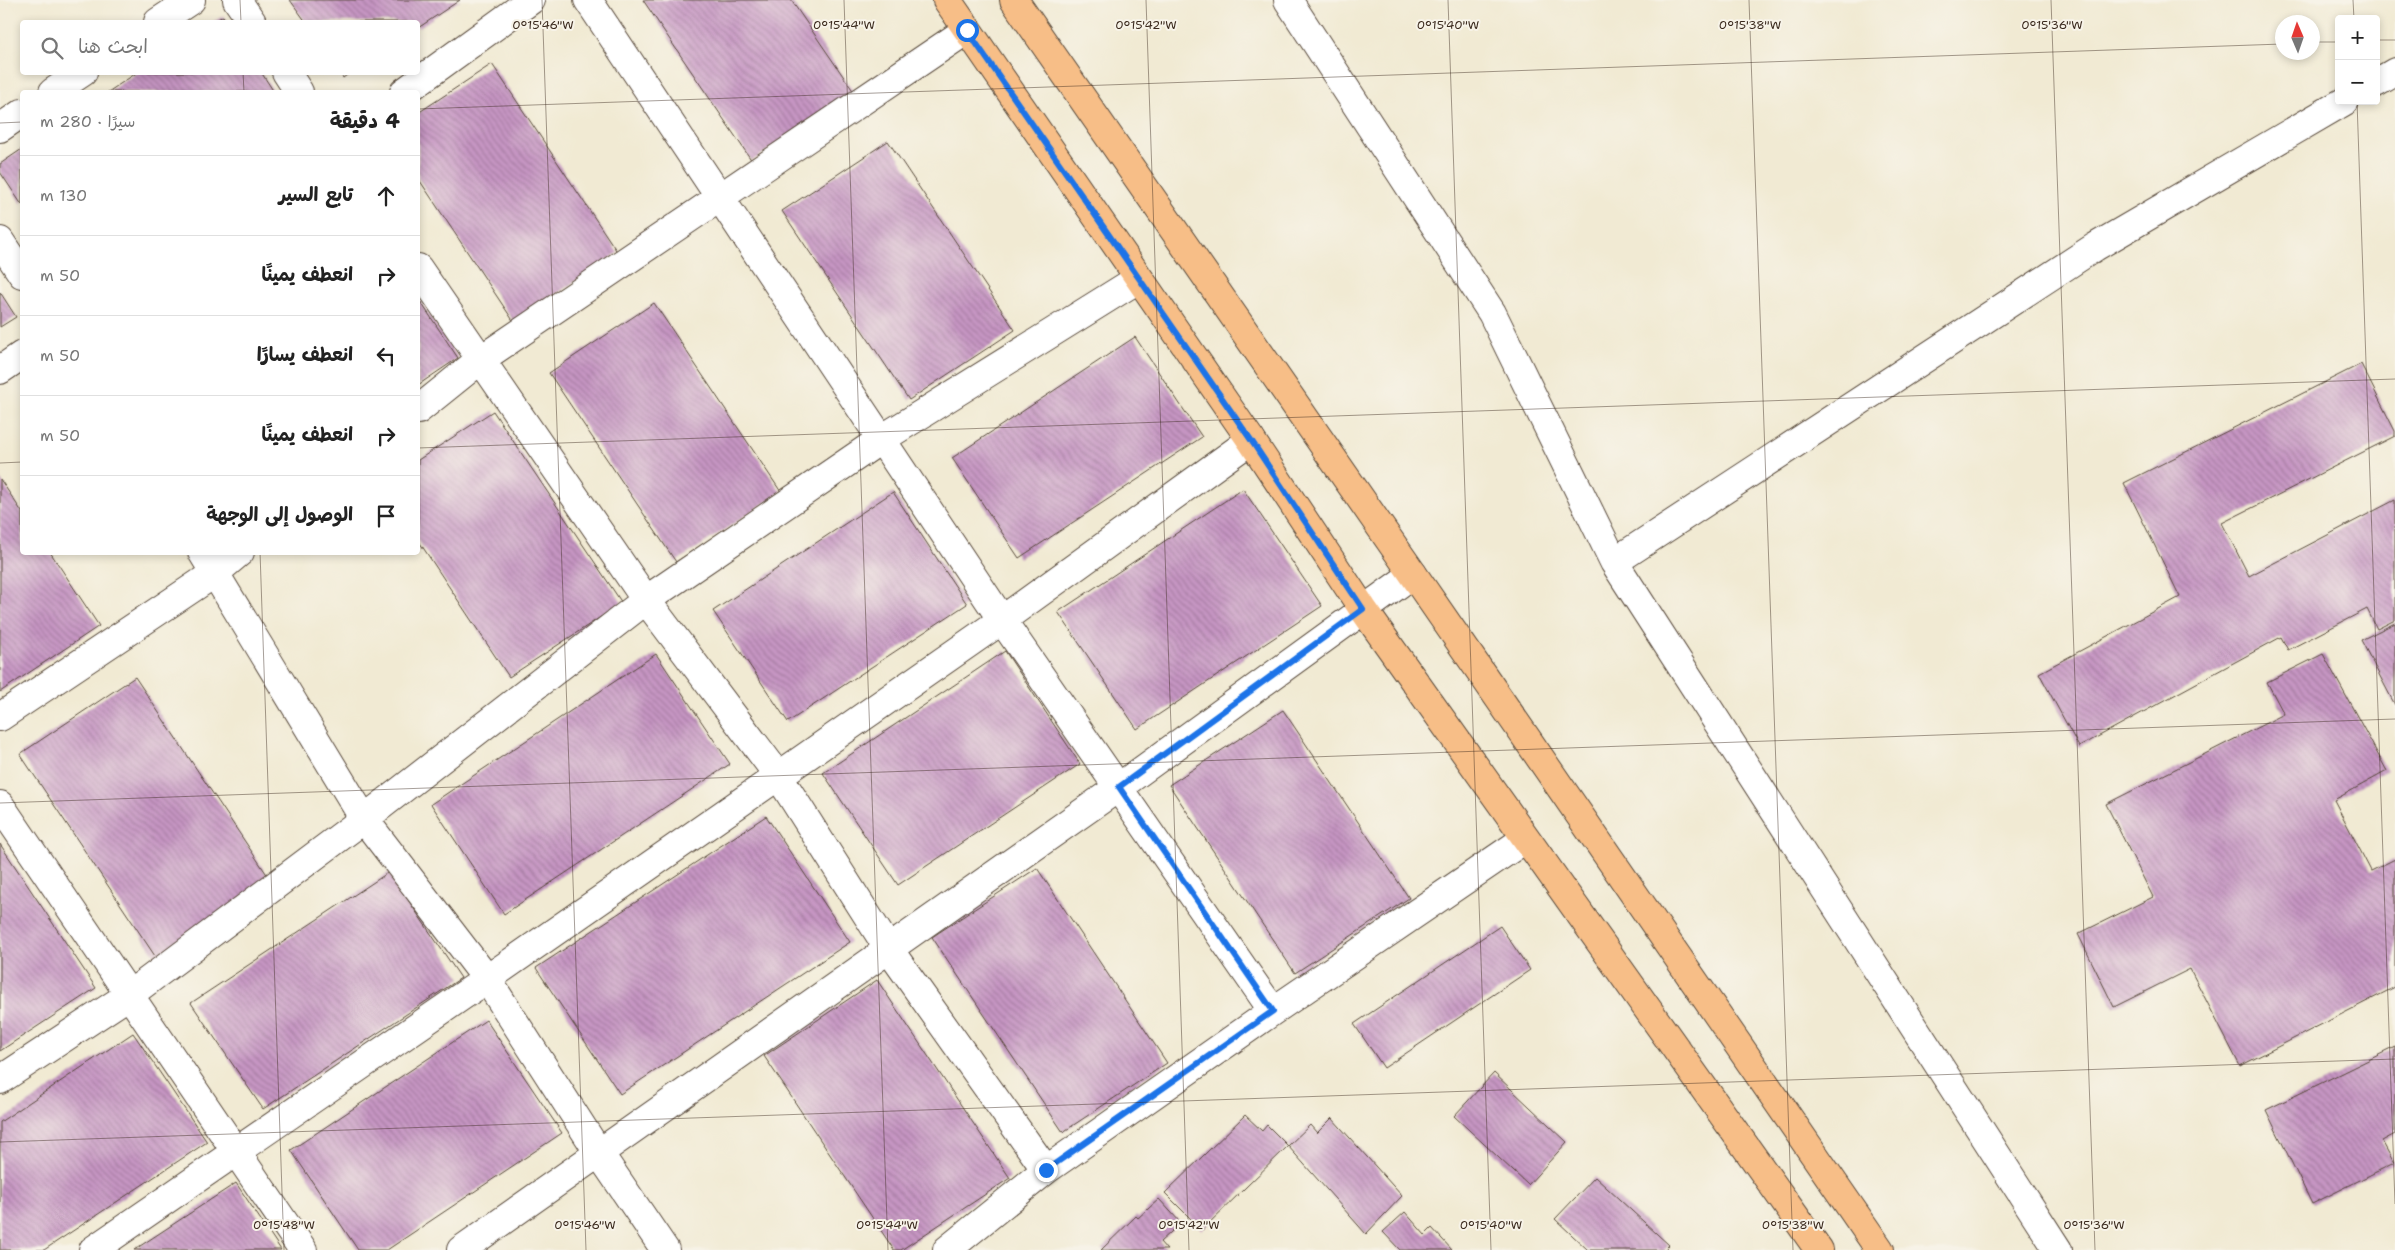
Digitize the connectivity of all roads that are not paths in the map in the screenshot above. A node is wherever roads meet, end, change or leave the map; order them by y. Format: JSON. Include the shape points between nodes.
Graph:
{"nodes":[{"id":1,"x":191,"y":0,"type":"edge"},
{"id":2,"x":237,"y":0,"type":"edge"},
{"id":3,"x":531,"y":0,"type":"edge"},
{"id":4,"x":588,"y":0,"type":"edge"},
{"id":5,"x":946,"y":0,"type":"edge"},
{"id":6,"x":1014,"y":0,"type":"edge"},
{"id":7,"x":1288,"y":0,"type":"edge"},
{"id":8,"x":161,"y":20,"type":"edge"},
{"id":9,"x":251,"y":20,"type":"edge"},
{"id":10,"x":967,"y":30,"type":"junction"},
{"id":11,"x":2395,"y":72,"type":"edge"},
{"id":12,"x":78,"y":75,"type":"edge"},
{"id":13,"x":288,"y":75,"type":"edge"},
{"id":14,"x":2380,"y":81,"type":"edge"},
{"id":15,"x":56,"y":90,"type":"edge"},
{"id":16,"x":298,"y":90,"type":"edge"},
{"id":17,"x":407,"y":90,"type":"edge"},
{"id":18,"x":2338,"y":105,"type":"edge"},
{"id":19,"x":20,"y":114,"type":"edge"},
{"id":20,"x":0,"y":128,"type":"edge"},
{"id":21,"x":718,"y":198,"type":"junction"},
{"id":22,"x":0,"y":241,"type":"edge"},
{"id":23,"x":20,"y":271,"type":"edge"},
{"id":24,"x":420,"y":271,"type":"edge"},
{"id":25,"x":1138,"y":279,"type":"junction"},
{"id":26,"x":20,"y":356,"type":"edge"},
{"id":27,"x":480,"y":360,"type":"junction"},
{"id":28,"x":0,"y":370,"type":"edge"},
{"id":29,"x":420,"y":408,"type":"edge"},
{"id":30,"x":880,"y":440,"type":"junction"},
{"id":31,"x":1251,"y":440,"type":"junction"},
{"id":32,"x":230,"y":555,"type":"edge"},
{"id":33,"x":208,"y":562,"type":"edge"},
{"id":34,"x":1614,"y":562,"type":"junction"},
{"id":35,"x":1413,"y":574,"type":"junction"},
{"id":36,"x":646,"y":600,"type":"junction"},
{"id":37,"x":1363,"y":609,"type":"junction"},
{"id":38,"x":1002,"y":620,"type":"junction"},
{"id":39,"x":0,"y":717,"type":"edge"},
{"id":40,"x":778,"y":775,"type":"junction"},
{"id":41,"x":1119,"y":787,"type":"junction"},
{"id":42,"x":0,"y":805,"type":"edge"},
{"id":43,"x":364,"y":819,"type":"junction"},
{"id":44,"x":1525,"y":839,"type":"junction"},
{"id":45,"x":888,"y":948,"type":"junction"},
{"id":46,"x":487,"y":979,"type":"junction"},
{"id":47,"x":129,"y":995,"type":"junction"},
{"id":48,"x":1273,"y":1011,"type":"junction"},
{"id":49,"x":0,"y":1080,"type":"edge"},
{"id":50,"x":234,"y":1152,"type":"junction"},
{"id":51,"x":599,"y":1153,"type":"junction"},
{"id":52,"x":1046,"y":1170,"type":"junction"},
{"id":53,"x":93,"y":1250,"type":"edge"},
{"id":54,"x":302,"y":1250,"type":"edge"},
{"id":55,"x":461,"y":1250,"type":"edge"},
{"id":56,"x":665,"y":1250,"type":"edge"},
{"id":57,"x":947,"y":1250,"type":"edge"},
{"id":58,"x":1819,"y":1250,"type":"edge"},
{"id":59,"x":1880,"y":1250,"type":"edge"},
{"id":60,"x":2058,"y":1250,"type":"edge"}],
"edges":[{"from":1,"to":8,"type":"street"},
{"from":2,"to":9,"type":"street"},
{"from":3,"to":17,"type":"street"},
{"from":4,"to":21,"type":"street"},
{"from":5,"to":10,"type":"main road"},
{"from":6,"to":35,"type":"main road"},
{"from":7,"to":34,"type":"street","via":[[1492,313]]},
{"from":10,"to":21,"type":"street"},
{"from":10,"to":25,"type":"main road"},
{"from":11,"to":14,"type":"street"},
{"from":12,"to":15,"type":"street"},
{"from":13,"to":16,"type":"street"},
{"from":18,"to":34,"type":"street","via":[[2095,247]]},
{"from":19,"to":20,"type":"street"},
{"from":21,"to":27,"type":"street"},
{"from":21,"to":30,"type":"street"},
{"from":22,"to":23,"type":"street"},
{"from":24,"to":27,"type":"street"},
{"from":25,"to":30,"type":"street"},
{"from":25,"to":31,"type":"main road"},
{"from":26,"to":28,"type":"street"},
{"from":27,"to":29,"type":"street"},
{"from":27,"to":36,"type":"street"},
{"from":30,"to":36,"type":"street"},
{"from":30,"to":38,"type":"street"},
{"from":31,"to":37,"type":"main road"},
{"from":31,"to":38,"type":"street"},
{"from":32,"to":33,"type":"street"},
{"from":33,"to":39,"type":"street"},
{"from":33,"to":43,"type":"street"},
{"from":34,"to":60,"type":"street"},
{"from":35,"to":37,"type":"street"},
{"from":35,"to":59,"type":"main road"},
{"from":36,"to":40,"type":"street"},
{"from":36,"to":43,"type":"street"},
{"from":37,"to":41,"type":"street"},
{"from":37,"to":44,"type":"main road"},
{"from":38,"to":40,"type":"street"},
{"from":38,"to":41,"type":"street"},
{"from":40,"to":45,"type":"street"},
{"from":40,"to":46,"type":"street"},
{"from":41,"to":45,"type":"street"},
{"from":41,"to":48,"type":"street"},
{"from":42,"to":47,"type":"street"},
{"from":43,"to":46,"type":"street"},
{"from":43,"to":47,"type":"street"},
{"from":44,"to":48,"type":"street"},
{"from":44,"to":58,"type":"main road"},
{"from":45,"to":51,"type":"street"},
{"from":45,"to":52,"type":"street"},
{"from":46,"to":50,"type":"street"},
{"from":46,"to":51,"type":"street"},
{"from":47,"to":49,"type":"street"},
{"from":47,"to":50,"type":"street"},
{"from":48,"to":52,"type":"street"},
{"from":50,"to":53,"type":"street"},
{"from":50,"to":54,"type":"street"},
{"from":51,"to":55,"type":"street"},
{"from":51,"to":56,"type":"street"},
{"from":52,"to":57,"type":"street"}]}
